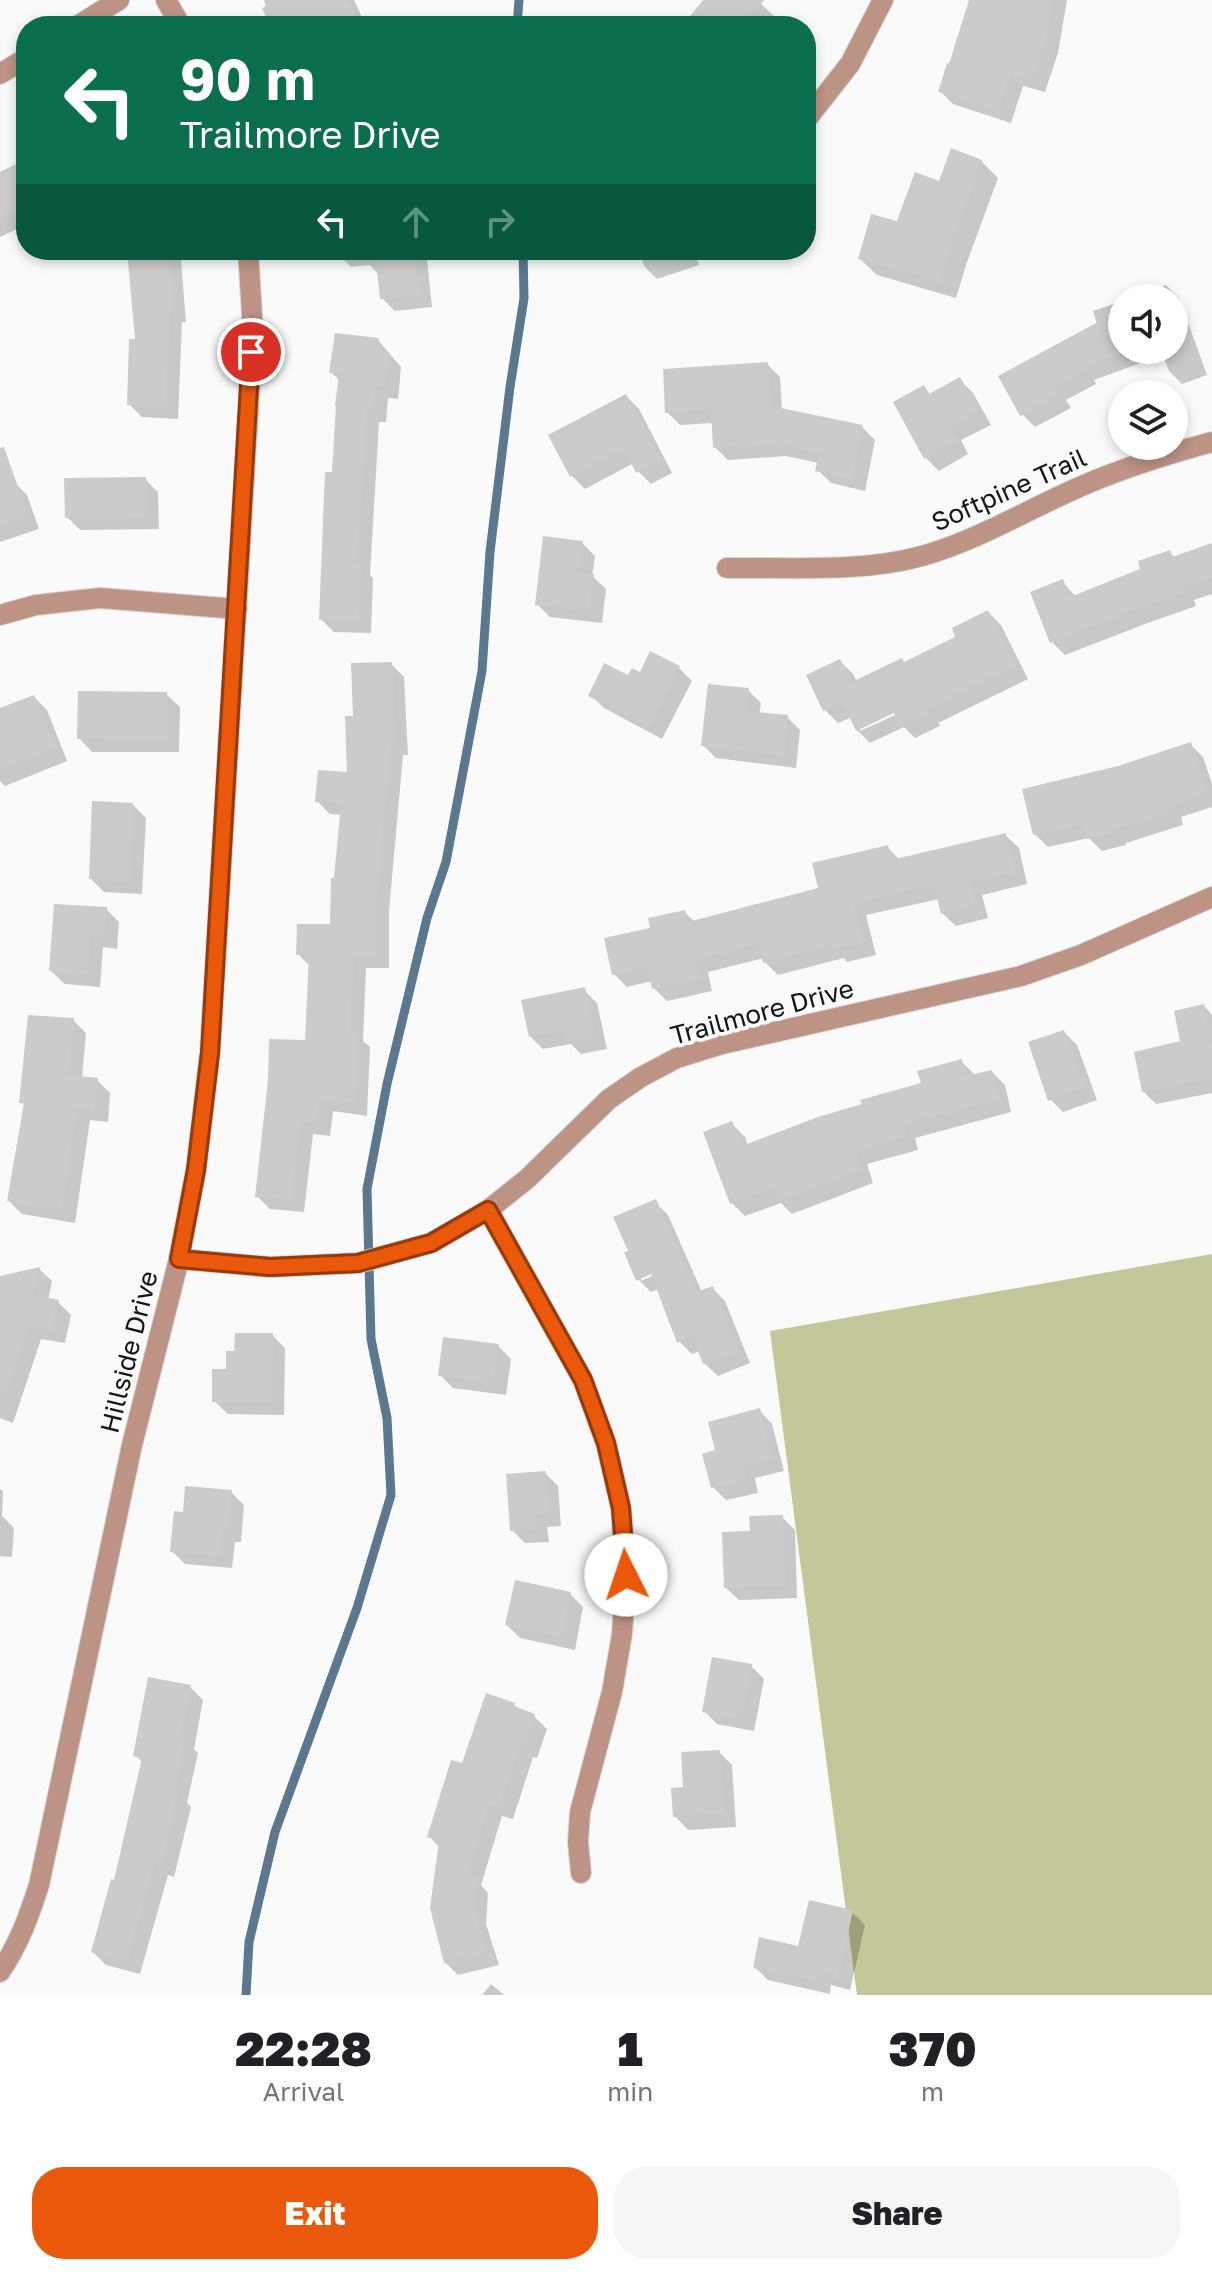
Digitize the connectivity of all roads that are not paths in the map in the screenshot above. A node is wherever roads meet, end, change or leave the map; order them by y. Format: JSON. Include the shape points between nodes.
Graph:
{"nodes":[{"id":1,"x":119,"y":0,"type":"edge"},
{"id":2,"x":883,"y":0,"type":"edge"},
{"id":3,"x":93,"y":16,"type":"edge"},
{"id":4,"x":816,"y":107,"type":"edge"},
{"id":5,"x":249,"y":260,"type":"edge"},
{"id":6,"x":1212,"y":442,"type":"edge"},
{"id":7,"x":727,"y":568,"type":"dead end"},
{"id":8,"x":237,"y":609,"type":"junction"},
{"id":9,"x":0,"y":615,"type":"edge"},
{"id":10,"x":1212,"y":897,"type":"edge"},
{"id":11,"x":488,"y":1210,"type":"junction"},
{"id":12,"x":179,"y":1259,"type":"junction"},
{"id":13,"x":581,"y":1873,"type":"dead end"},
{"id":14,"x":0,"y":1972,"type":"edge"}],
"edges":[{"from":1,"to":3,"type":"street"},
{"from":2,"to":4,"type":"street","via":[[850,64]]},
{"from":5,"to":8,"type":"street","name":"Hillside Drive","via":[[253,331]]},
{"from":6,"to":7,"type":"street","name":"Softpine Trail","via":[[1138,463],[966,541],[920,556],[858,566]]},
{"from":8,"to":9,"type":"street","via":[[100,598]]},
{"from":8,"to":12,"type":"street","name":"Hillside Drive","via":[[210,1053]]},
{"from":10,"to":11,"type":"street","name":"Trailmore Drive","via":[[1021,976],[677,1058],[609,1099]]},
{"from":11,"to":12,"type":"street","name":"Trailmore Drive","via":[[431,1243],[358,1263],[270,1267]]},
{"from":11,"to":13,"type":"street","via":[[583,1380],[606,1443],[621,1508],[626,1575],[622,1634],[580,1812]]},
{"from":12,"to":14,"type":"street","name":"Hillside Drive","via":[[132,1445],[39,1885],[27,1924]]}]}
